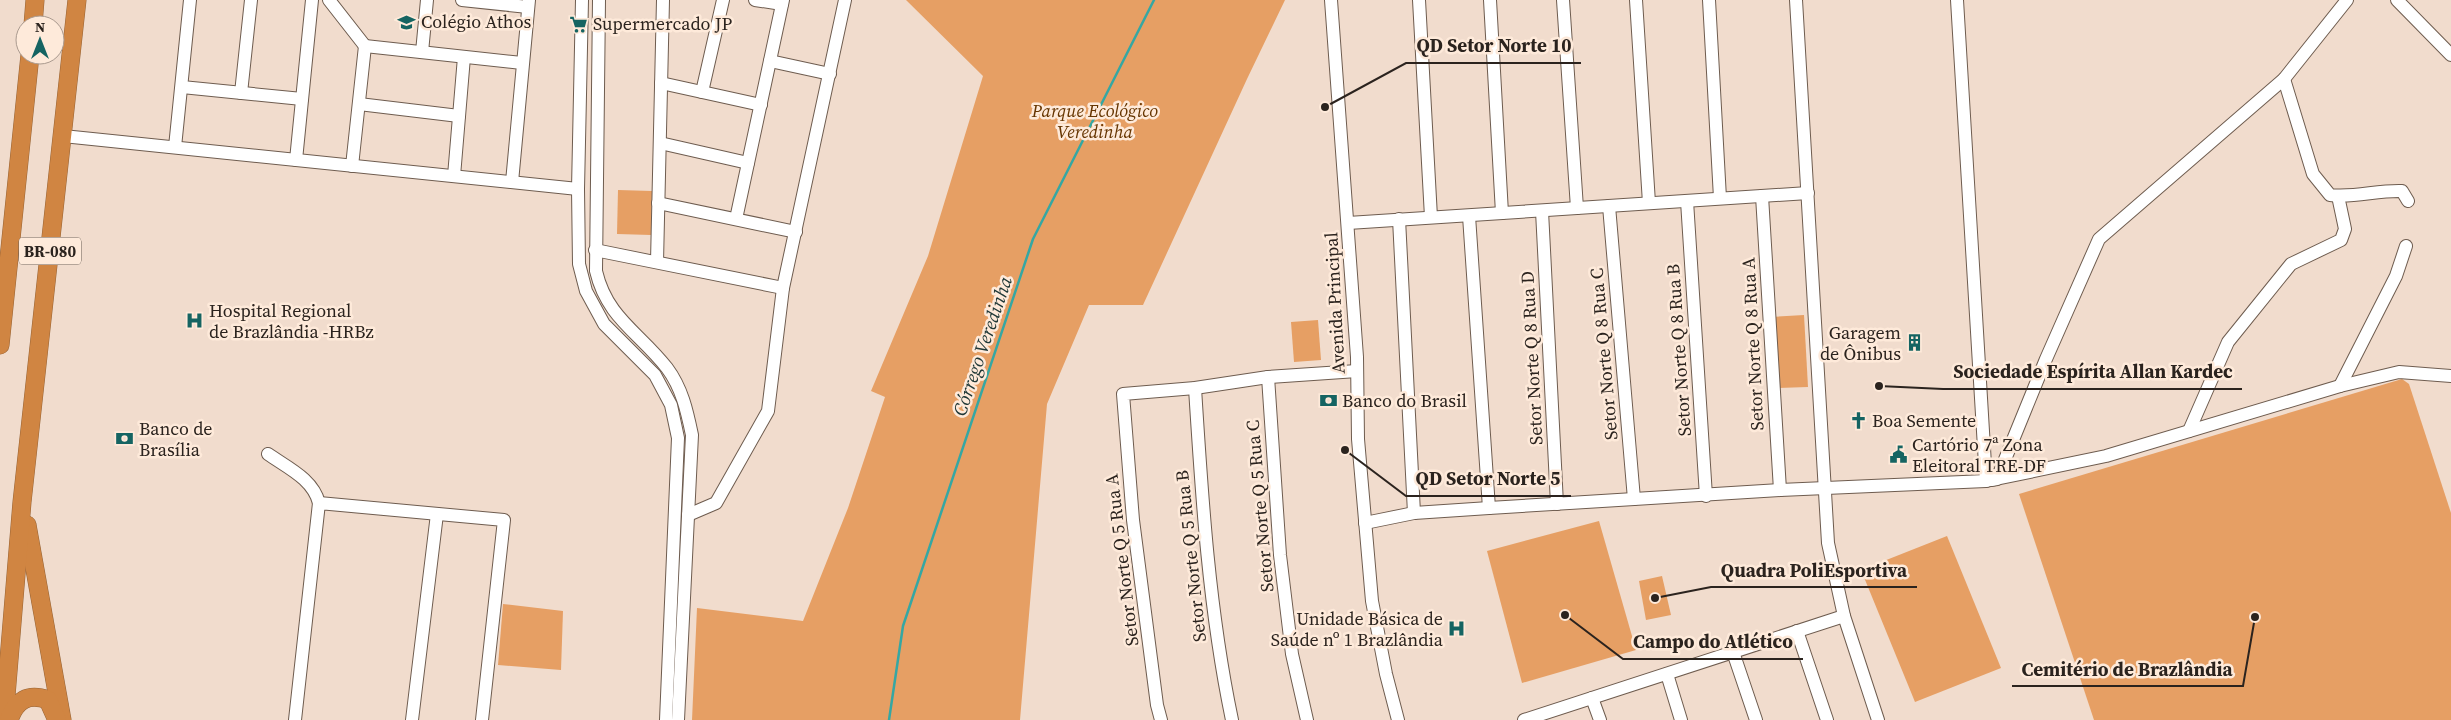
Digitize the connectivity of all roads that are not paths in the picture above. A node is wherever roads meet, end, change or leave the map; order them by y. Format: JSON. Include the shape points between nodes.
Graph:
{"nodes":[{"id":1,"x":35,"y":0,"type":"edge"},
{"id":2,"x":76,"y":0,"type":"edge"},
{"id":3,"x":190,"y":0,"type":"edge"},
{"id":4,"x":251,"y":0,"type":"edge"},
{"id":5,"x":312,"y":0,"type":"edge"},
{"id":6,"x":329,"y":0,"type":"edge"},
{"id":7,"x":427,"y":0,"type":"edge"},
{"id":8,"x":462,"y":0,"type":"edge"},
{"id":9,"x":582,"y":0,"type":"edge"},
{"id":10,"x":599,"y":0,"type":"edge"},
{"id":11,"x":663,"y":0,"type":"edge"},
{"id":12,"x":723,"y":0,"type":"edge"},
{"id":13,"x":755,"y":0,"type":"edge"},
{"id":14,"x":845,"y":0,"type":"edge"},
{"id":15,"x":1331,"y":0,"type":"edge"},
{"id":16,"x":1419,"y":0,"type":"edge"},
{"id":17,"x":1490,"y":0,"type":"edge"},
{"id":18,"x":1563,"y":0,"type":"edge"},
{"id":19,"x":1636,"y":0,"type":"edge"},
{"id":20,"x":1708,"y":0,"type":"edge"},
{"id":21,"x":1796,"y":0,"type":"edge"},
{"id":22,"x":1958,"y":0,"type":"edge"},
{"id":23,"x":2347,"y":0,"type":"edge"},
{"id":24,"x":2397,"y":0,"type":"edge"},
{"id":25,"x":783,"y":2,"type":"edge"},
{"id":26,"x":528,"y":4,"type":"edge"},
{"id":27,"x":34,"y":15,"type":"edge"},
{"id":28,"x":365,"y":46,"type":"junction"},
{"id":29,"x":422,"y":52,"type":"junction"},
{"id":30,"x":2451,"y":55,"type":"edge"},
{"id":31,"x":464,"y":57,"type":"junction"},
{"id":32,"x":770,"y":61,"type":"junction"},
{"id":33,"x":522,"y":63,"type":"junction"},
{"id":34,"x":29,"y":65,"type":"edge"},
{"id":35,"x":830,"y":74,"type":"junction"},
{"id":36,"x":580,"y":78,"type":"junction"},
{"id":37,"x":598,"y":78,"type":"junction"},
{"id":38,"x":2284,"y":79,"type":"junction"},
{"id":39,"x":661,"y":83,"type":"junction"},
{"id":40,"x":182,"y":87,"type":"junction"},
{"id":41,"x":702,"y":92,"type":"junction"},
{"id":42,"x":241,"y":93,"type":"junction"},
{"id":43,"x":302,"y":99,"type":"junction"},
{"id":44,"x":580,"y":102,"type":"junction"},
{"id":45,"x":359,"y":104,"type":"junction"},
{"id":46,"x":598,"y":104,"type":"junction"},
{"id":47,"x":760,"y":105,"type":"junction"},
{"id":48,"x":459,"y":116,"type":"junction"},
{"id":49,"x":63,"y":136,"type":"junction"},
{"id":50,"x":660,"y":143,"type":"junction"},
{"id":51,"x":175,"y":147,"type":"junction"},
{"id":52,"x":296,"y":160,"type":"junction"},
{"id":53,"x":748,"y":163,"type":"junction"},
{"id":54,"x":352,"y":166,"type":"junction"},
{"id":55,"x":454,"y":176,"type":"junction"},
{"id":56,"x":512,"y":182,"type":"junction"},
{"id":57,"x":578,"y":189,"type":"junction"},
{"id":58,"x":1808,"y":193,"type":"junction"},
{"id":59,"x":1762,"y":196,"type":"junction"},
{"id":60,"x":2338,"y":196,"type":"junction"},
{"id":61,"x":1720,"y":198,"type":"junction"},
{"id":62,"x":2408,"y":200,"type":"dead end"},
{"id":63,"x":1687,"y":201,"type":"junction"},
{"id":64,"x":658,"y":203,"type":"junction"},
{"id":65,"x":1650,"y":203,"type":"junction"},
{"id":66,"x":1609,"y":206,"type":"junction"},
{"id":67,"x":1577,"y":208,"type":"junction"},
{"id":68,"x":1542,"y":211,"type":"junction"},
{"id":69,"x":1502,"y":213,"type":"junction"},
{"id":70,"x":1469,"y":216,"type":"junction"},
{"id":71,"x":1431,"y":217,"type":"junction"},
{"id":72,"x":736,"y":219,"type":"junction"},
{"id":73,"x":1399,"y":219,"type":"junction"},
{"id":74,"x":1348,"y":223,"type":"junction"},
{"id":75,"x":579,"y":230,"type":"junction"},
{"id":76,"x":595,"y":231,"type":"junction"},
{"id":77,"x":796,"y":232,"type":"junction"},
{"id":78,"x":2406,"y":246,"type":"dead end"},
{"id":79,"x":579,"y":248,"type":"junction"},
{"id":80,"x":595,"y":249,"type":"junction"},
{"id":81,"x":657,"y":262,"type":"junction"},
{"id":82,"x":784,"y":288,"type":"junction"},
{"id":83,"x":607,"y":302,"type":"junction"},
{"id":84,"x":595,"y":308,"type":"junction"},
{"id":85,"x":0,"y":345,"type":"edge"},
{"id":86,"x":1357,"y":371,"type":"junction"},
{"id":87,"x":2451,"y":376,"type":"edge"},
{"id":88,"x":1268,"y":377,"type":"junction"},
{"id":89,"x":2340,"y":386,"type":"junction"},
{"id":90,"x":1195,"y":388,"type":"junction"},
{"id":91,"x":2189,"y":431,"type":"junction"},
{"id":92,"x":268,"y":454,"type":"dead end"},
{"id":93,"x":1986,"y":481,"type":"junction"},
{"id":94,"x":1826,"y":488,"type":"junction"},
{"id":95,"x":1780,"y":490,"type":"junction"},
{"id":96,"x":1706,"y":496,"type":"junction"},
{"id":97,"x":1634,"y":499,"type":"junction"},
{"id":98,"x":22,"y":502,"type":"junction"},
{"id":99,"x":319,"y":502,"type":"junction"},
{"id":100,"x":1557,"y":504,"type":"junction"},
{"id":101,"x":1489,"y":508,"type":"junction"},
{"id":102,"x":1414,"y":513,"type":"junction"},
{"id":103,"x":436,"y":514,"type":"junction"},
{"id":104,"x":688,"y":515,"type":"junction"},
{"id":105,"x":1365,"y":523,"type":"junction"},
{"id":106,"x":1844,"y":616,"type":"junction"},
{"id":107,"x":1797,"y":631,"type":"junction"},
{"id":108,"x":1733,"y":652,"type":"junction"},
{"id":109,"x":1667,"y":674,"type":"junction"},
{"id":110,"x":1592,"y":698,"type":"junction"},
{"id":111,"x":4,"y":720,"type":"edge"},
{"id":112,"x":9,"y":720,"type":"edge"},
{"id":113,"x":57,"y":720,"type":"edge"},
{"id":114,"x":62,"y":720,"type":"edge"},
{"id":115,"x":295,"y":720,"type":"edge"},
{"id":116,"x":412,"y":720,"type":"edge"},
{"id":117,"x":482,"y":720,"type":"edge"},
{"id":118,"x":666,"y":720,"type":"edge"},
{"id":119,"x":678,"y":720,"type":"edge"},
{"id":120,"x":1161,"y":720,"type":"edge"},
{"id":121,"x":1232,"y":720,"type":"edge"},
{"id":122,"x":1307,"y":720,"type":"edge"},
{"id":123,"x":1398,"y":720,"type":"edge"},
{"id":124,"x":1526,"y":720,"type":"edge"},
{"id":125,"x":1600,"y":720,"type":"edge"},
{"id":126,"x":1681,"y":720,"type":"edge"},
{"id":127,"x":1756,"y":720,"type":"edge"},
{"id":128,"x":1827,"y":720,"type":"edge"},
{"id":129,"x":1878,"y":720,"type":"edge"}],
"edges":[{"from":1,"to":27,"type":"highway"},
{"from":2,"to":49,"type":"highway","number":"BR-080"},
{"from":3,"to":40,"type":"street"},
{"from":4,"to":42,"type":"street"},
{"from":5,"to":43,"type":"street"},
{"from":6,"to":28,"type":"street"},
{"from":7,"to":29,"type":"street"},
{"from":8,"to":26,"type":"street"},
{"from":9,"to":36,"type":"street"},
{"from":10,"to":37,"type":"street"},
{"from":11,"to":39,"type":"street"},
{"from":12,"to":41,"type":"street"},
{"from":13,"to":25,"type":"street"},
{"from":14,"to":35,"type":"street"},
{"from":15,"to":74,"type":"street","name":"Avenida Principal"},
{"from":16,"to":71,"type":"street"},
{"from":17,"to":69,"type":"street"},
{"from":18,"to":67,"type":"street"},
{"from":19,"to":65,"type":"street"},
{"from":20,"to":61,"type":"street"},
{"from":21,"to":58,"type":"street"},
{"from":22,"to":93,"type":"street"},
{"from":23,"to":38,"type":"street"},
{"from":24,"to":30,"type":"street"},
{"from":25,"to":32,"type":"street"},
{"from":26,"to":33,"type":"street"},
{"from":28,"to":29,"type":"street"},
{"from":28,"to":45,"type":"street"},
{"from":29,"to":31,"type":"street"},
{"from":31,"to":33,"type":"street"},
{"from":31,"to":48,"type":"street"},
{"from":32,"to":35,"type":"street"},
{"from":32,"to":47,"type":"street"},
{"from":33,"to":56,"type":"street"},
{"from":34,"to":85,"type":"highway","number":"BR-080"},
{"from":35,"to":77,"type":"street"},
{"from":36,"to":37,"type":"street","via":[[586,83]]},
{"from":36,"to":44,"type":"street"},
{"from":37,"to":46,"type":"street"},
{"from":38,"to":60,"type":"street","via":[[2312,174],[2330,195]]},
{"from":38,"to":93,"type":"street","via":[[2099,239],[1997,479]]},
{"from":39,"to":41,"type":"street"},
{"from":39,"to":50,"type":"street"},
{"from":40,"to":42,"type":"street"},
{"from":40,"to":51,"type":"street"},
{"from":41,"to":47,"type":"street"},
{"from":42,"to":43,"type":"street"},
{"from":43,"to":52,"type":"street"},
{"from":44,"to":46,"type":"street","via":[[584,98],[592,98]]},
{"from":44,"to":57,"type":"street"},
{"from":45,"to":48,"type":"street"},
{"from":45,"to":54,"type":"street"},
{"from":46,"to":76,"type":"street"},
{"from":47,"to":53,"type":"street"},
{"from":48,"to":55,"type":"street"},
{"from":49,"to":51,"type":"street"},
{"from":49,"to":98,"type":"highway","number":"BR-080"},
{"from":50,"to":53,"type":"street"},
{"from":50,"to":64,"type":"street"},
{"from":51,"to":52,"type":"street"},
{"from":52,"to":54,"type":"street"},
{"from":53,"to":72,"type":"street"},
{"from":54,"to":55,"type":"street"},
{"from":55,"to":56,"type":"street"},
{"from":56,"to":57,"type":"street"},
{"from":57,"to":75,"type":"street"},
{"from":58,"to":59,"type":"street"},
{"from":58,"to":94,"type":"street"},
{"from":59,"to":61,"type":"street"},
{"from":59,"to":95,"type":"street","name":"Setor Norte Q 8 Rua A"},
{"from":60,"to":62,"type":"street","via":[[2347,198],[2391,190],[2402,191]]},
{"from":60,"to":91,"type":"street","via":[[2344,229],[2341,240],[2291,264],[2228,342]]},
{"from":61,"to":63,"type":"street"},
{"from":63,"to":65,"type":"street"},
{"from":63,"to":96,"type":"street","name":"Setor Norte Q 8 Rua B"},
{"from":64,"to":72,"type":"street"},
{"from":64,"to":81,"type":"street"},
{"from":65,"to":66,"type":"street"},
{"from":66,"to":67,"type":"street"},
{"from":66,"to":97,"type":"street","name":"Setor Norte Q 8 Rua C"},
{"from":67,"to":68,"type":"street"},
{"from":68,"to":69,"type":"street"},
{"from":68,"to":100,"type":"street","name":"Setor Norte Q 8 Rua D"},
{"from":69,"to":70,"type":"street"},
{"from":70,"to":71,"type":"street"},
{"from":70,"to":101,"type":"street"},
{"from":71,"to":73,"type":"street"},
{"from":72,"to":77,"type":"street"},
{"from":73,"to":74,"type":"street"},
{"from":73,"to":102,"type":"street"},
{"from":74,"to":86,"type":"street","name":"Avenida Principal"},
{"from":75,"to":76,"type":"street","via":[[587,237]]},
{"from":75,"to":79,"type":"street"},
{"from":76,"to":80,"type":"street"},
{"from":77,"to":82,"type":"street"},
{"from":78,"to":89,"type":"street","via":[[2396,276]]},
{"from":79,"to":80,"type":"street","via":[[588,243]]},
{"from":79,"to":84,"type":"street","via":[[579,264],[586,291]]},
{"from":80,"to":81,"type":"street"},
{"from":80,"to":83,"type":"street","via":[[596,271]]},
{"from":81,"to":82,"type":"street"},
{"from":82,"to":104,"type":"street","via":[[768,411],[716,503]]},
{"from":83,"to":84,"type":"street"},
{"from":83,"to":104,"type":"street","via":[[667,368],[684,399],[692,435]]},
{"from":84,"to":118,"type":"street","via":[[604,324],[655,375],[671,405],[678,438]]},
{"from":86,"to":88,"type":"street"},
{"from":86,"to":105,"type":"street","name":"Avenida Principal","via":[[1358,440]]},
{"from":87,"to":89,"type":"street","via":[[2400,372]]},
{"from":88,"to":90,"type":"street"},
{"from":88,"to":122,"type":"street","name":"Setor Norte Q 5 Rua C","via":[[1280,555],[1292,654]]},
{"from":89,"to":91,"type":"street"},
{"from":90,"to":120,"type":"street","name":"Setor Norte Q 5 Rua A","via":[[1123,394],[1133,520]]},
{"from":90,"to":121,"type":"street","name":"Setor Norte Q 5 Rua B","via":[[1204,535],[1219,656]]},
{"from":91,"to":93,"type":"street","via":[[2106,456]]},
{"from":92,"to":99,"type":"street","via":[[306,480],[316,491]]},
{"from":93,"to":94,"type":"street"},
{"from":94,"to":95,"type":"street"},
{"from":94,"to":106,"type":"street","via":[[1828,543]]},
{"from":95,"to":96,"type":"street"},
{"from":96,"to":97,"type":"street"},
{"from":97,"to":100,"type":"street"},
{"from":98,"to":111,"type":"highway","number":"BR-080"},
{"from":98,"to":114,"type":"highway"},
{"from":99,"to":103,"type":"street"},
{"from":99,"to":115,"type":"street"},
{"from":100,"to":101,"type":"street"},
{"from":101,"to":102,"type":"street"},
{"from":102,"to":105,"type":"street"},
{"from":103,"to":116,"type":"street"},
{"from":103,"to":117,"type":"street","via":[[504,520]]},
{"from":104,"to":119,"type":"street"},
{"from":105,"to":123,"type":"street","name":"Avenida Principal","via":[[1372,601]]},
{"from":106,"to":107,"type":"street"},
{"from":106,"to":129,"type":"street"},
{"from":107,"to":108,"type":"street"},
{"from":107,"to":128,"type":"street"},
{"from":108,"to":109,"type":"street"},
{"from":108,"to":127,"type":"street"},
{"from":109,"to":110,"type":"street"},
{"from":109,"to":126,"type":"street"},
{"from":110,"to":124,"type":"street"},
{"from":110,"to":125,"type":"street"},
{"from":112,"to":113,"type":"highway","via":[[23,700],[36,696],[48,700]]}]}
